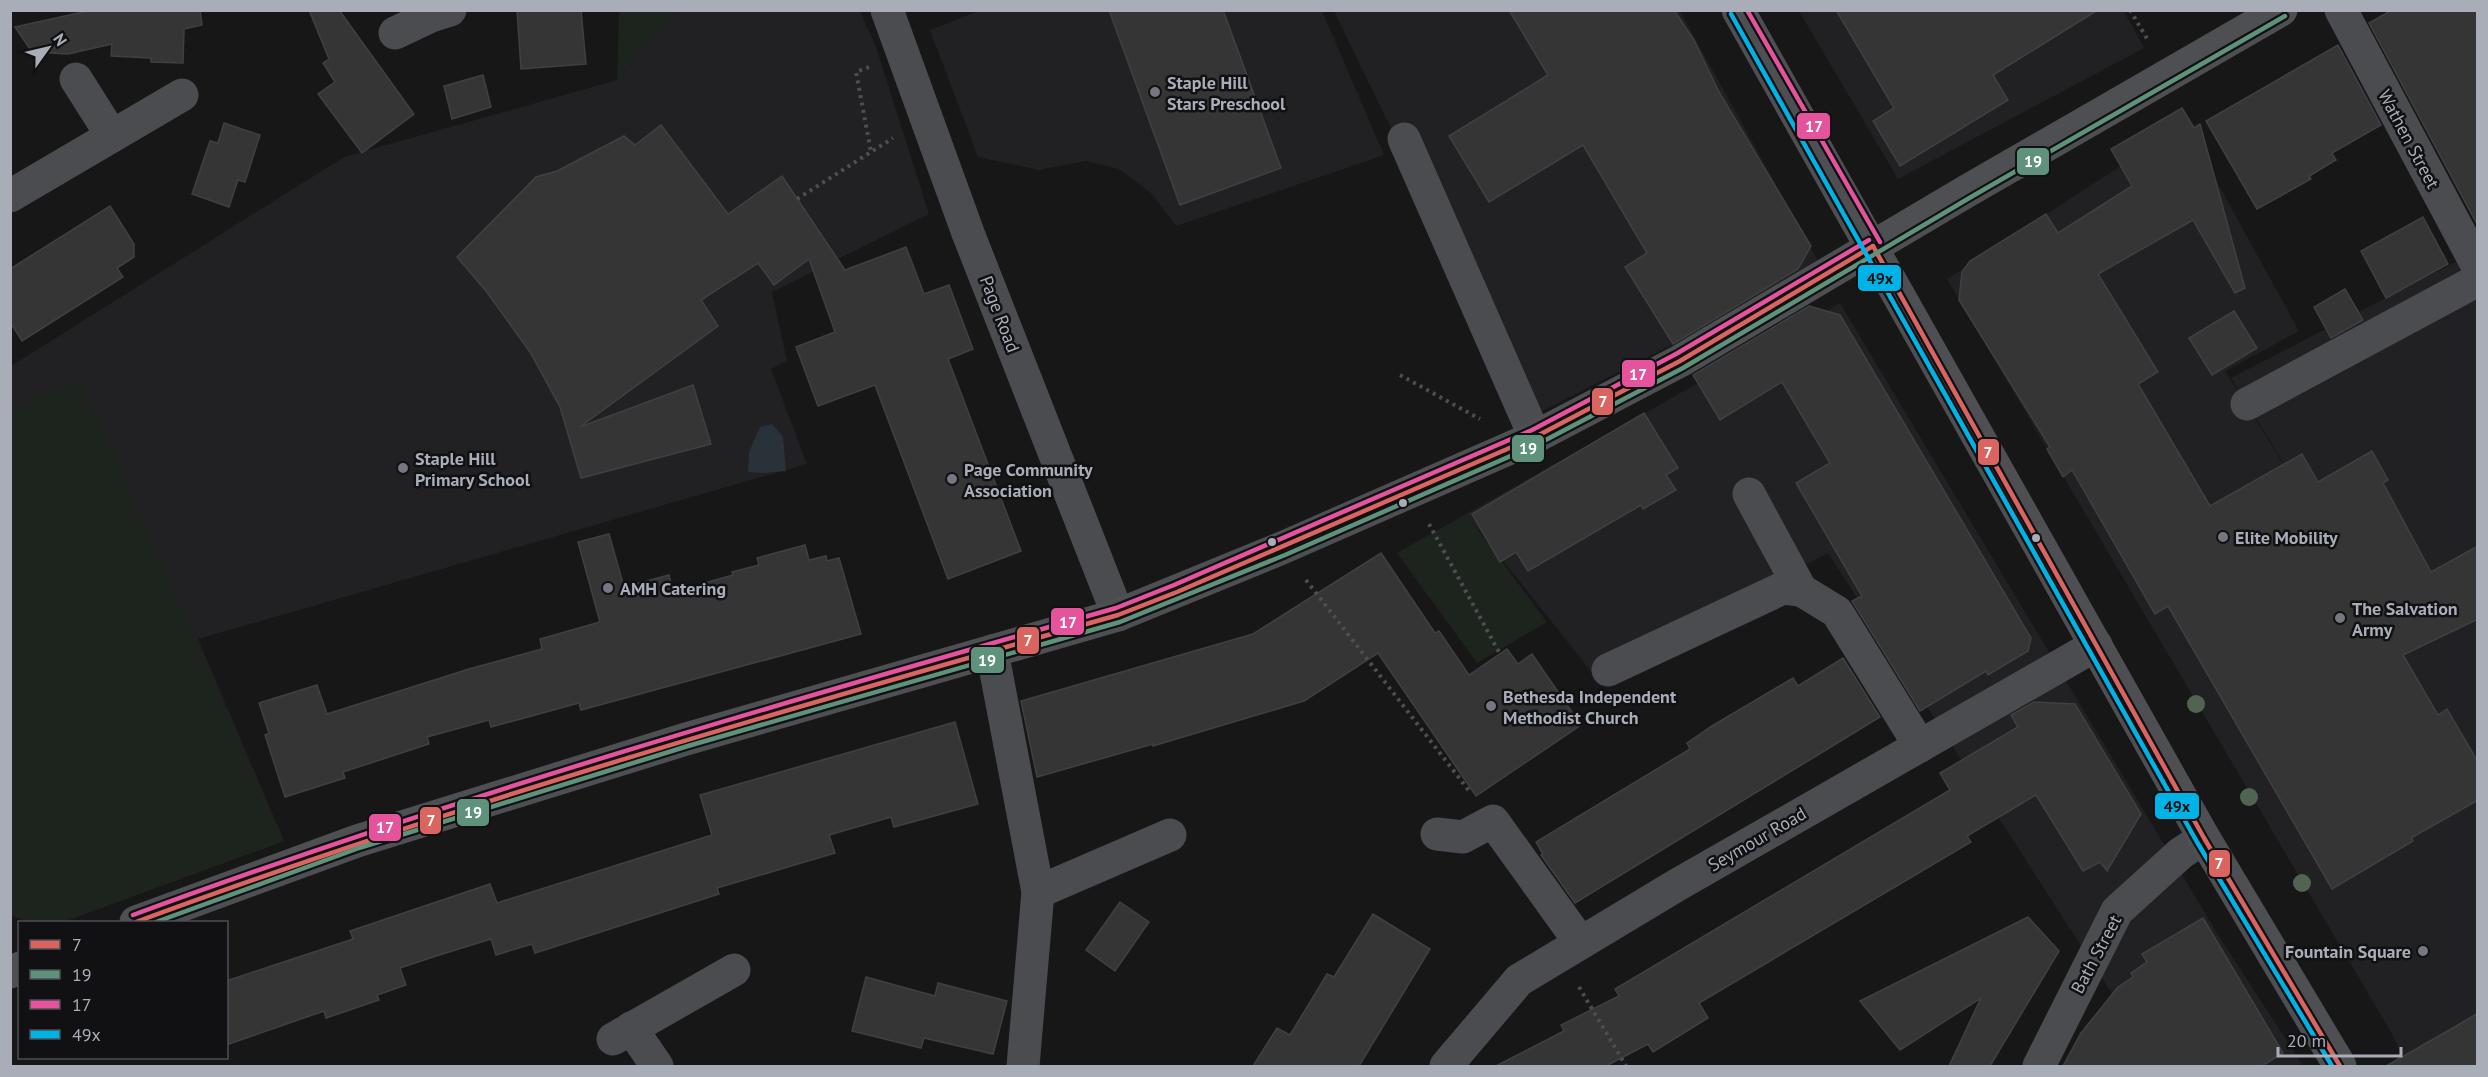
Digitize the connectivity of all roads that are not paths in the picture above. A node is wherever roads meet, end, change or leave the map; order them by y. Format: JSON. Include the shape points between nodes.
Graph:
{"nodes":[{"id":1,"x":887,"y":10,"type":"edge"},
{"id":2,"x":1738,"y":10,"type":"edge"},
{"id":3,"x":2281,"y":10,"type":"edge"},
{"id":4,"x":2341,"y":10,"type":"edge"},
{"id":5,"x":437,"y":12,"type":"edge"},
{"id":6,"x":395,"y":33,"type":"dead end"},
{"id":7,"x":76,"y":79,"type":"dead end"},
{"id":8,"x":182,"y":95,"type":"dead end"},
{"id":9,"x":112,"y":136,"type":"junction"},
{"id":10,"x":1404,"y":139,"type":"dead end"},
{"id":11,"x":10,"y":196,"type":"edge"},
{"id":12,"x":1873,"y":246,"type":"junction"},
{"id":13,"x":2476,"y":264,"type":"edge"},
{"id":14,"x":2247,"y":404,"type":"dead end"},
{"id":15,"x":1528,"y":439,"type":"junction"},
{"id":16,"x":1749,"y":494,"type":"dead end"},
{"id":17,"x":1801,"y":590,"type":"junction"},
{"id":18,"x":1118,"y":615,"type":"junction"},
{"id":19,"x":2096,"y":645,"type":"junction"},
{"id":20,"x":992,"y":651,"type":"junction"},
{"id":21,"x":1608,"y":670,"type":"dead end"},
{"id":22,"x":1920,"y":746,"type":"junction"},
{"id":23,"x":1437,"y":834,"type":"dead end"},
{"id":24,"x":1170,"y":835,"type":"dead end"},
{"id":25,"x":2204,"y":838,"type":"junction"},
{"id":26,"x":1038,"y":892,"type":"junction"},
{"id":27,"x":139,"y":921,"type":"edge"},
{"id":28,"x":1570,"y":949,"type":"junction"},
{"id":29,"x":734,"y":970,"type":"dead end"},
{"id":30,"x":657,"y":1066,"type":"edge"},
{"id":31,"x":1023,"y":1066,"type":"edge"},
{"id":32,"x":1446,"y":1066,"type":"edge"},
{"id":33,"x":2039,"y":1066,"type":"edge"},
{"id":34,"x":2340,"y":1066,"type":"edge"}],
"edges":[{"from":1,"to":18,"type":"street","name":"Page Road","via":[[968,233]]},
{"from":2,"to":12,"type":"main road"},
{"from":3,"to":12,"type":"main road"},
{"from":4,"to":13,"type":"street","name":"Wathen Street"},
{"from":5,"to":6,"type":"street"},
{"from":7,"to":9,"type":"street"},
{"from":8,"to":9,"type":"street"},
{"from":9,"to":11,"type":"street"},
{"from":10,"to":15,"type":"street"},
{"from":12,"to":15,"type":"main road","via":[[1680,361]]},
{"from":12,"to":19,"type":"main road"},
{"from":13,"to":14,"type":"street","name":"Wathen Street"},
{"from":15,"to":18,"type":"main road","via":[[1282,548]]},
{"from":16,"to":17,"type":"street"},
{"from":17,"to":21,"type":"street","via":[[1783,588]]},
{"from":17,"to":22,"type":"street","via":[[1837,612]]},
{"from":18,"to":20,"type":"main road"},
{"from":19,"to":22,"type":"street","name":"Seymour Road"},
{"from":19,"to":25,"type":"main road"},
{"from":20,"to":26,"type":"street"},
{"from":20,"to":27,"type":"main road","via":[[686,739],[357,841]]},
{"from":22,"to":28,"type":"street","name":"Seymour Road"},
{"from":23,"to":28,"type":"street","via":[[1463,837],[1493,821]]},
{"from":24,"to":26,"type":"street"},
{"from":25,"to":33,"type":"street","name":"Bath Street","via":[[2181,853],[2117,911]]},
{"from":25,"to":34,"type":"main road"},
{"from":26,"to":31,"type":"street"},
{"from":28,"to":32,"type":"street","name":"Seymour Road","via":[[1519,981]]},
{"from":29,"to":30,"type":"street","via":[[622,1033]]}]}
